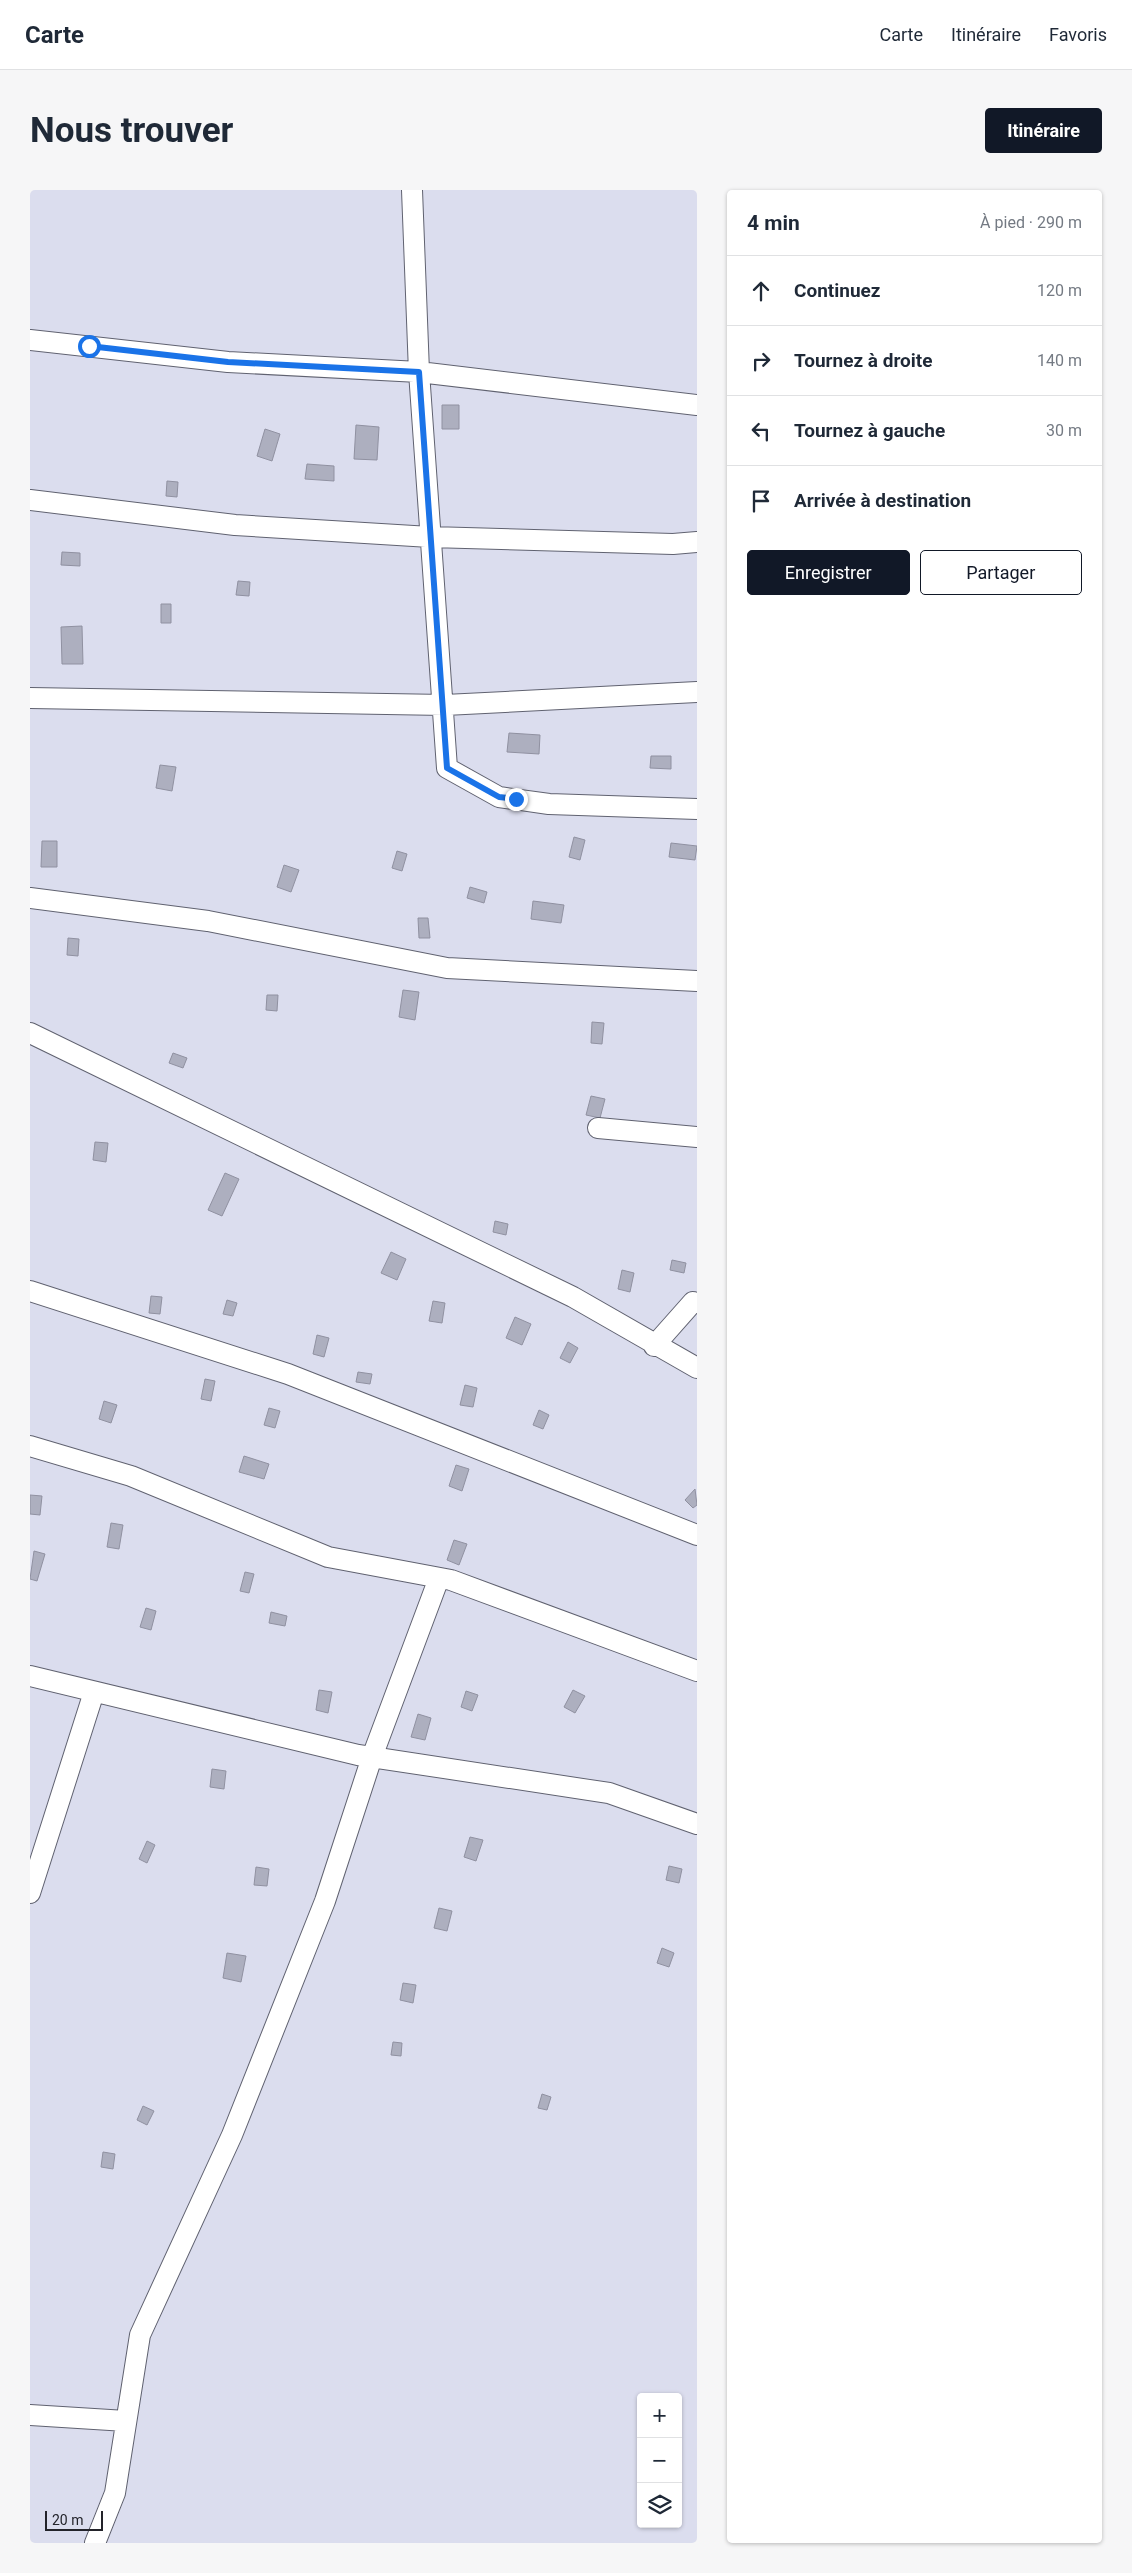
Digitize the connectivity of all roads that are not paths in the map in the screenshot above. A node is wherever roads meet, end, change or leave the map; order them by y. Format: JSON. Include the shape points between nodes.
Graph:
{"nodes":[{"id":1,"x":412,"y":190,"type":"edge"},
{"id":2,"x":30,"y":340,"type":"edge"},
{"id":3,"x":419,"y":372,"type":"junction"},
{"id":4,"x":697,"y":405,"type":"edge"},
{"id":5,"x":30,"y":500,"type":"edge"},
{"id":6,"x":430,"y":537,"type":"junction"},
{"id":7,"x":697,"y":542,"type":"edge"},
{"id":8,"x":697,"y":692,"type":"edge"},
{"id":9,"x":30,"y":698,"type":"edge"},
{"id":10,"x":445,"y":705,"type":"junction"},
{"id":11,"x":697,"y":809,"type":"edge"},
{"id":12,"x":30,"y":898,"type":"edge"},
{"id":13,"x":697,"y":981,"type":"edge"},
{"id":14,"x":30,"y":1033,"type":"edge"},
{"id":15,"x":598,"y":1128,"type":"dead end"},
{"id":16,"x":697,"y":1137,"type":"edge"},
{"id":17,"x":30,"y":1291,"type":"edge"},
{"id":18,"x":697,"y":1303,"type":"edge"},
{"id":19,"x":654,"y":1346,"type":"junction"},
{"id":20,"x":697,"y":1368,"type":"edge"},
{"id":21,"x":30,"y":1446,"type":"edge"},
{"id":22,"x":697,"y":1535,"type":"edge"},
{"id":23,"x":439,"y":1578,"type":"junction"},
{"id":24,"x":697,"y":1671,"type":"edge"},
{"id":25,"x":30,"y":1676,"type":"edge"},
{"id":26,"x":94,"y":1692,"type":"junction"},
{"id":27,"x":372,"y":1757,"type":"junction"},
{"id":28,"x":697,"y":1824,"type":"edge"},
{"id":29,"x":30,"y":1893,"type":"edge"},
{"id":30,"x":30,"y":2414,"type":"edge"},
{"id":31,"x":126,"y":2421,"type":"junction"},
{"id":32,"x":95,"y":2543,"type":"edge"}],
"edges":[{"from":1,"to":3,"type":"street"},
{"from":2,"to":3,"type":"street","via":[[228,362]]},
{"from":3,"to":4,"type":"street"},
{"from":3,"to":6,"type":"street"},
{"from":5,"to":6,"type":"street","via":[[235,525]]},
{"from":6,"to":7,"type":"street"},
{"from":6,"to":10,"type":"street"},
{"from":8,"to":10,"type":"street"},
{"from":9,"to":10,"type":"street"},
{"from":10,"to":11,"type":"street","via":[[447,768],[499,797],[549,804]]},
{"from":12,"to":13,"type":"street","via":[[208,921],[447,968]]},
{"from":14,"to":19,"type":"street","via":[[573,1297]]},
{"from":15,"to":16,"type":"street"},
{"from":17,"to":22,"type":"street","via":[[288,1374]]},
{"from":18,"to":19,"type":"street","via":[[693,1302]]},
{"from":19,"to":20,"type":"street"},
{"from":21,"to":23,"type":"street","via":[[131,1476],[328,1557]]},
{"from":23,"to":24,"type":"street"},
{"from":23,"to":27,"type":"street"},
{"from":25,"to":26,"type":"street"},
{"from":26,"to":27,"type":"street"},
{"from":26,"to":29,"type":"street"},
{"from":27,"to":28,"type":"street","via":[[609,1793]]},
{"from":27,"to":31,"type":"street","via":[[325,1901],[232,2135],[140,2334]]},
{"from":30,"to":31,"type":"street"},
{"from":31,"to":32,"type":"street","via":[[115,2493]]}]}
